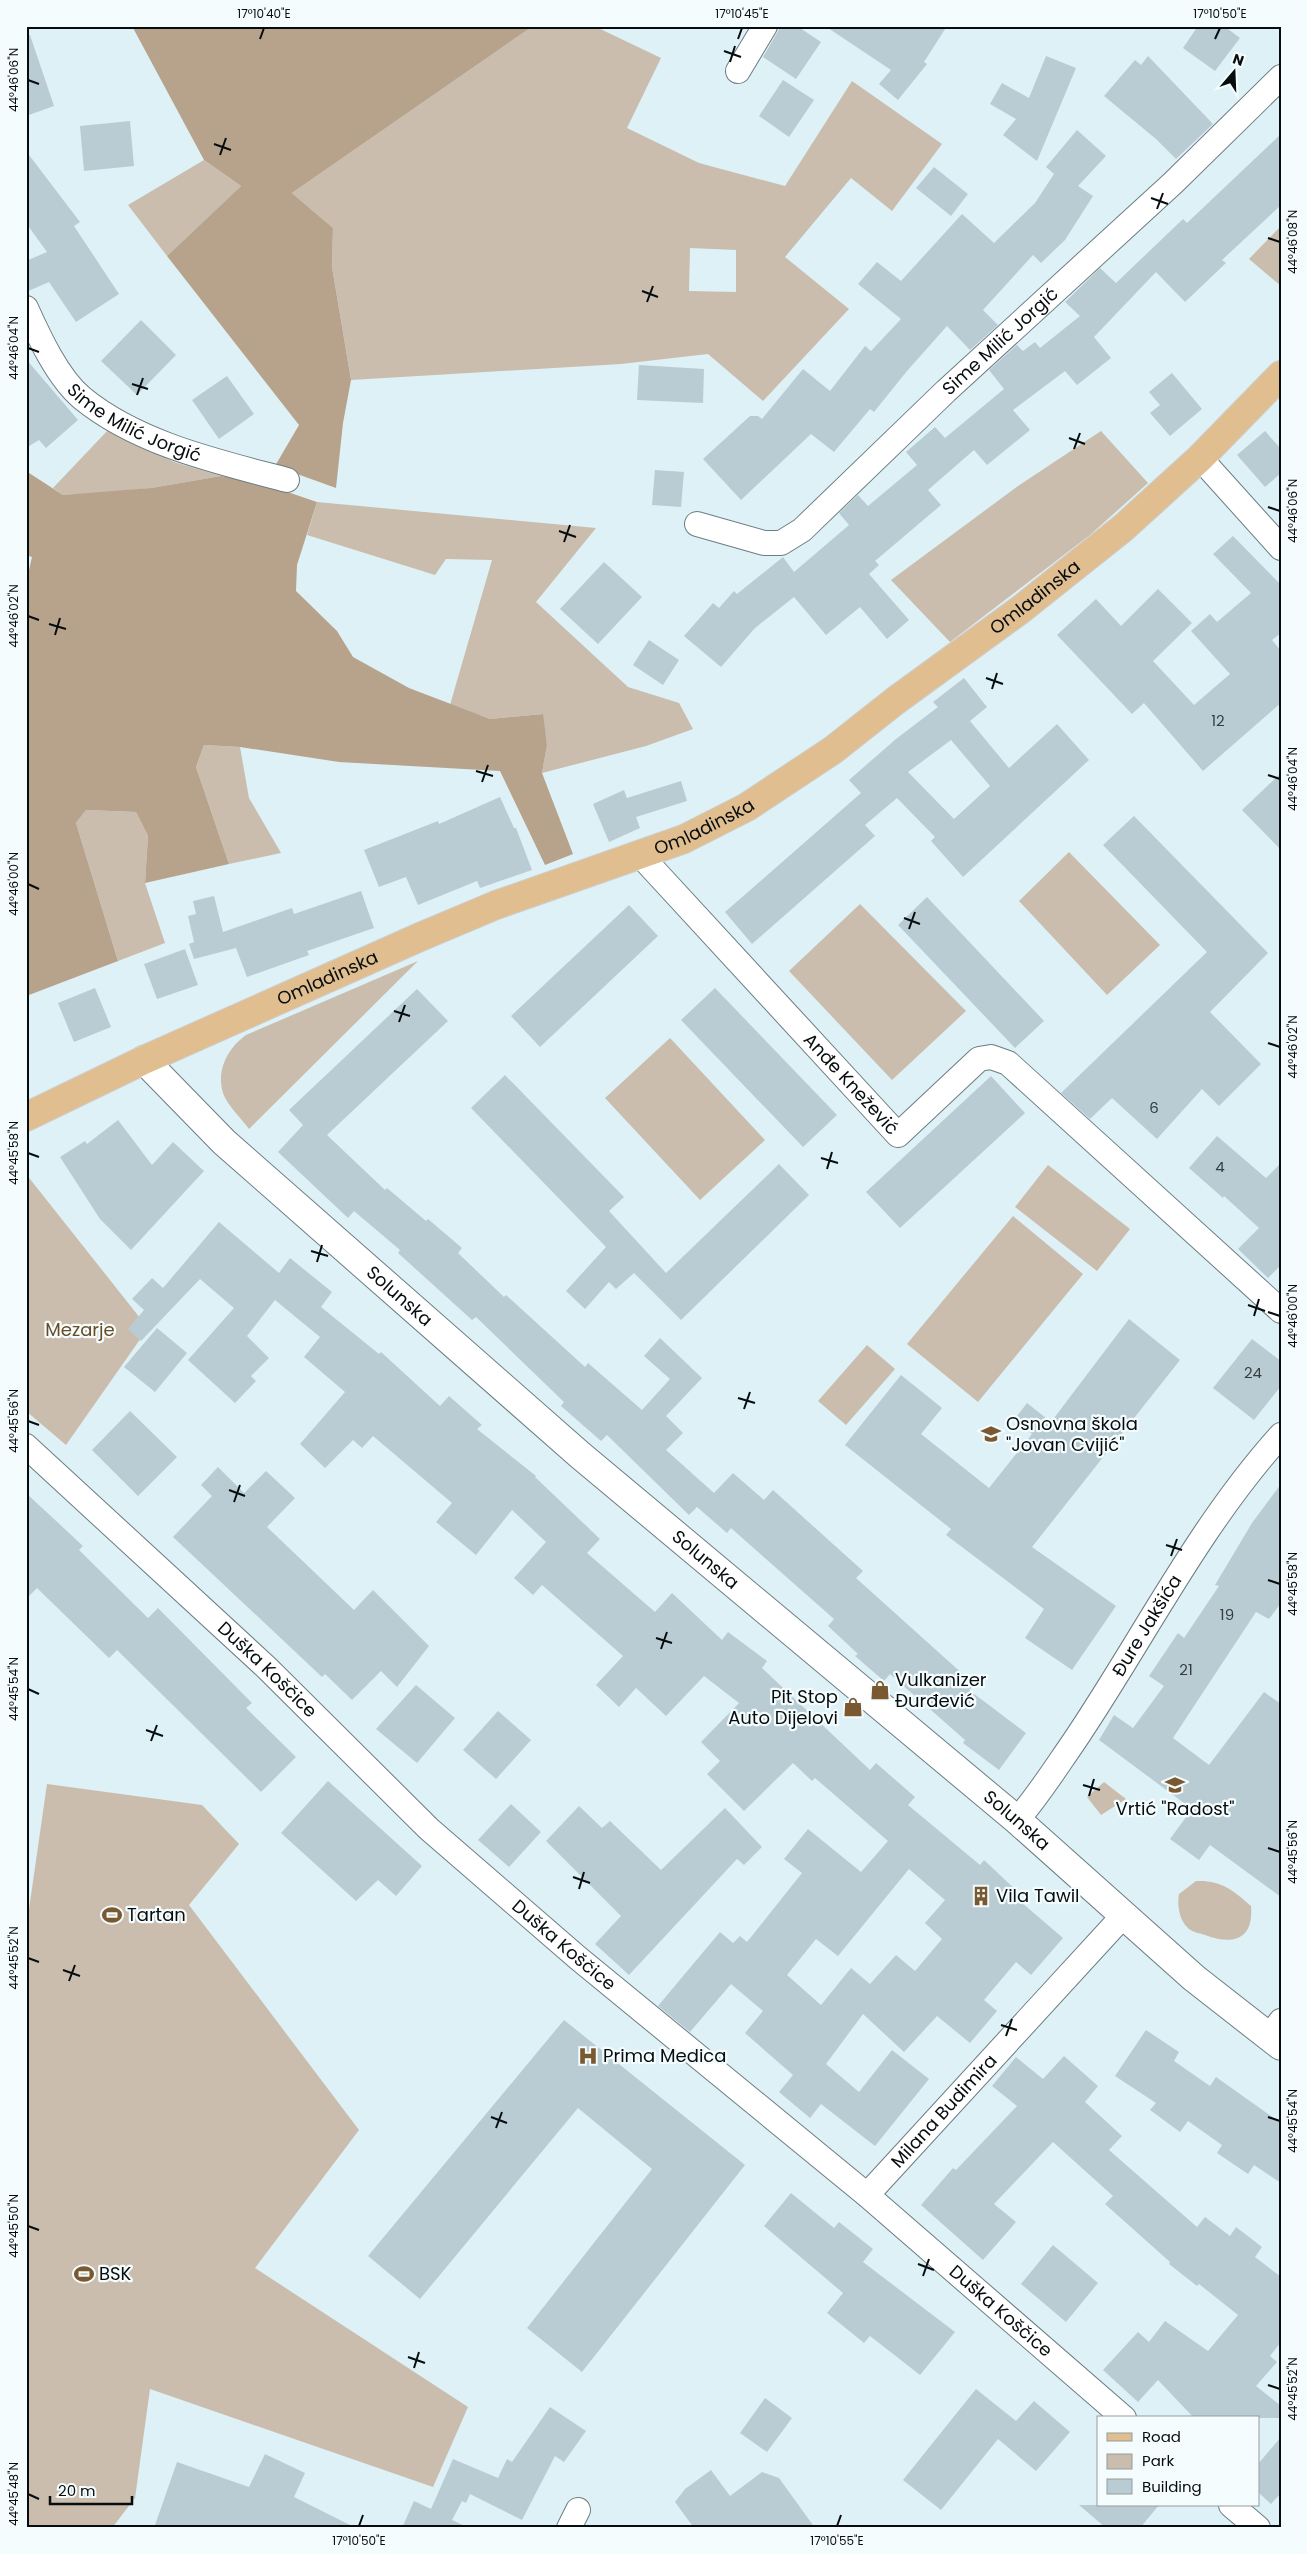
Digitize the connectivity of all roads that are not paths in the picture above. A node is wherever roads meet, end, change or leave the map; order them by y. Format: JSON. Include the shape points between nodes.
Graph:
{"nodes":[{"id":1,"x":765,"y":26,"type":"edge"},
{"id":2,"x":738,"y":71,"type":"dead end"},
{"id":3,"x":1281,"y":77,"type":"edge"},
{"id":4,"x":26,"y":308,"type":"edge"},
{"id":5,"x":1281,"y":375,"type":"edge"},
{"id":6,"x":1200,"y":458,"type":"junction"},
{"id":7,"x":287,"y":480,"type":"dead end"},
{"id":8,"x":698,"y":524,"type":"dead end"},
{"id":9,"x":1281,"y":548,"type":"edge"},
{"id":10,"x":641,"y":856,"type":"junction"},
{"id":11,"x":144,"y":1060,"type":"junction"},
{"id":12,"x":26,"y":1117,"type":"edge"},
{"id":13,"x":1281,"y":1311,"type":"edge"},
{"id":14,"x":1281,"y":1436,"type":"edge"},
{"id":15,"x":26,"y":1446,"type":"edge"},
{"id":16,"x":1017,"y":1820,"type":"junction"},
{"id":17,"x":1123,"y":1916,"type":"junction"},
{"id":18,"x":1277,"y":2035,"type":"edge"},
{"id":19,"x":866,"y":2195,"type":"junction"},
{"id":20,"x":1122,"y":2416,"type":"edge"},
{"id":21,"x":1232,"y":2506,"type":"edge"},
{"id":22,"x":1258,"y":2528,"type":"edge"}],
"edges":[{"from":1,"to":2,"type":"street"},
{"from":3,"to":8,"type":"street","name":"Sime Milić Jorgić","via":[[1173,183],[946,391],[802,530],[781,543],[764,544]]},
{"from":4,"to":7,"type":"street","name":"Sime Milić Jorgić","via":[[43,346],[60,371],[81,398],[111,418],[192,454]]},
{"from":5,"to":6,"type":"main road","name":"Omladinska"},
{"from":6,"to":9,"type":"street"},
{"from":6,"to":10,"type":"main road","name":"Omladinska","via":[[1123,528],[1020,610],[810,766],[718,823]]},
{"from":10,"to":11,"type":"main road","name":"Omladinska","via":[[496,905]]},
{"from":10,"to":13,"type":"street","name":"Anđe Knežević","via":[[898,1135],[979,1059],[992,1057],[1008,1063]]},
{"from":11,"to":12,"type":"main road","name":"Omladinska"},
{"from":11,"to":16,"type":"street","name":"Solunska","via":[[224,1142],[572,1448]]},
{"from":14,"to":16,"type":"street","name":"Đure Jakšića","via":[[1235,1491],[1085,1726]]},
{"from":15,"to":19,"type":"street","name":"Duška Koščice","via":[[266,1667],[436,1835],[578,1958]]},
{"from":16,"to":17,"type":"street","name":"Solunska"},
{"from":17,"to":18,"type":"street","name":"Solunska","via":[[1194,1978]]},
{"from":17,"to":19,"type":"street","name":"Milana Budimira"},
{"from":19,"to":20,"type":"street","name":"Duška Koščice"},
{"from":21,"to":22,"type":"street"}]}
